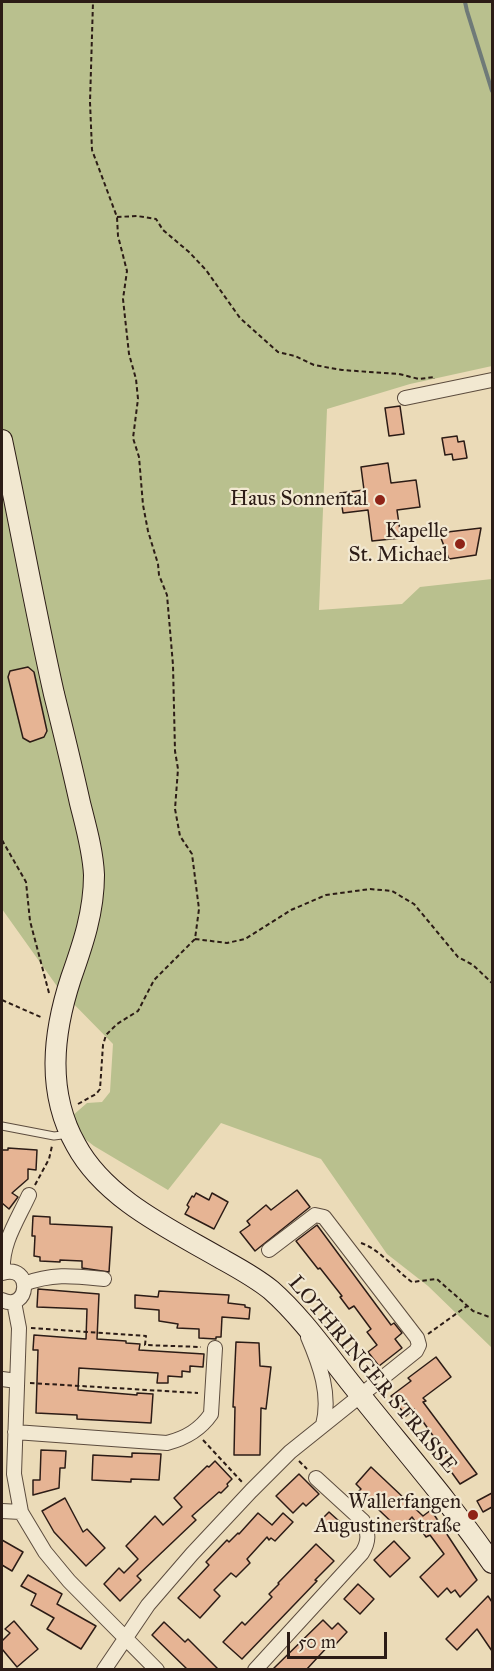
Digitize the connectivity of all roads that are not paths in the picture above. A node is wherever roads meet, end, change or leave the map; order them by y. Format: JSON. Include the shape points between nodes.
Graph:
{"nodes":[{"id":1,"x":492,"y":380,"type":"edge"},
{"id":2,"x":405,"y":398,"type":"dead end"},
{"id":3,"x":2,"y":440,"type":"edge"},
{"id":4,"x":2,"y":1126,"type":"edge"},
{"id":5,"x":62,"y":1135,"type":"junction"},
{"id":6,"x":29,"y":1195,"type":"road end"},
{"id":7,"x":269,"y":1250,"type":"dead end"},
{"id":8,"x":2,"y":1273,"type":"edge"},
{"id":9,"x":104,"y":1279,"type":"dead end"},
{"id":10,"x":24,"y":1284,"type":"junction"},
{"id":11,"x":8,"y":1301,"type":"edge"},
{"id":12,"x":301,"y":1323,"type":"junction"},
{"id":13,"x":215,"y":1348,"type":"road end"},
{"id":14,"x":2,"y":1379,"type":"edge"},
{"id":15,"x":17,"y":1381,"type":"junction"},
{"id":16,"x":360,"y":1396,"type":"junction"},
{"id":17,"x":323,"y":1425,"type":"junction"},
{"id":18,"x":15,"y":1432,"type":"junction"},
{"id":19,"x":316,"y":1478,"type":"road end"},
{"id":20,"x":2,"y":1511,"type":"edge"},
{"id":21,"x":21,"y":1512,"type":"junction"},
{"id":22,"x":492,"y":1563,"type":"edge"},
{"id":23,"x":125,"y":1636,"type":"junction"},
{"id":24,"x":104,"y":1670,"type":"edge"},
{"id":25,"x":157,"y":1670,"type":"edge"},
{"id":26,"x":255,"y":1670,"type":"edge"}],
"edges":[{"from":1,"to":2,"type":"street"},
{"from":3,"to":5,"type":"street","name":"LOTHRINGER STRASSE","via":[[48,668],[92,851],[90,919],[58,1025],[54,1068]]},
{"from":4,"to":5,"type":"lane"},
{"from":5,"to":12,"type":"street","name":"LOTHRINGER STRASSE","via":[[120,1194],[255,1278]]},
{"from":6,"to":8,"type":"street","via":[[5,1246]]},
{"from":7,"to":16,"type":"street","via":[[315,1215],[324,1217],[417,1338],[416,1352]]},
{"from":8,"to":10,"type":"street","via":[[16,1273]]},
{"from":9,"to":10,"type":"street","via":[[49,1276]]},
{"from":10,"to":11,"type":"street","via":[[20,1298]]},
{"from":11,"to":15,"type":"street","via":[[19,1328]]},
{"from":12,"to":16,"type":"street","name":"LOTHRINGER STRASSE"},
{"from":12,"to":17,"type":"street","via":[[321,1368],[326,1406]]},
{"from":13,"to":18,"type":"street","via":[[211,1414],[183,1438],[167,1443]]},
{"from":14,"to":15,"type":"street"},
{"from":15,"to":18,"type":"street"},
{"from":16,"to":17,"type":"street"},
{"from":16,"to":22,"type":"street","name":"LOTHRINGER STRASSE"},
{"from":17,"to":23,"type":"street","via":[[251,1491],[192,1554]]},
{"from":18,"to":21,"type":"street","via":[[14,1474]]},
{"from":19,"to":26,"type":"street","via":[[363,1521],[368,1543]]},
{"from":20,"to":21,"type":"street"},
{"from":21,"to":23,"type":"street","via":[[45,1552],[69,1581]]},
{"from":23,"to":24,"type":"street"},
{"from":23,"to":25,"type":"street"}]}
